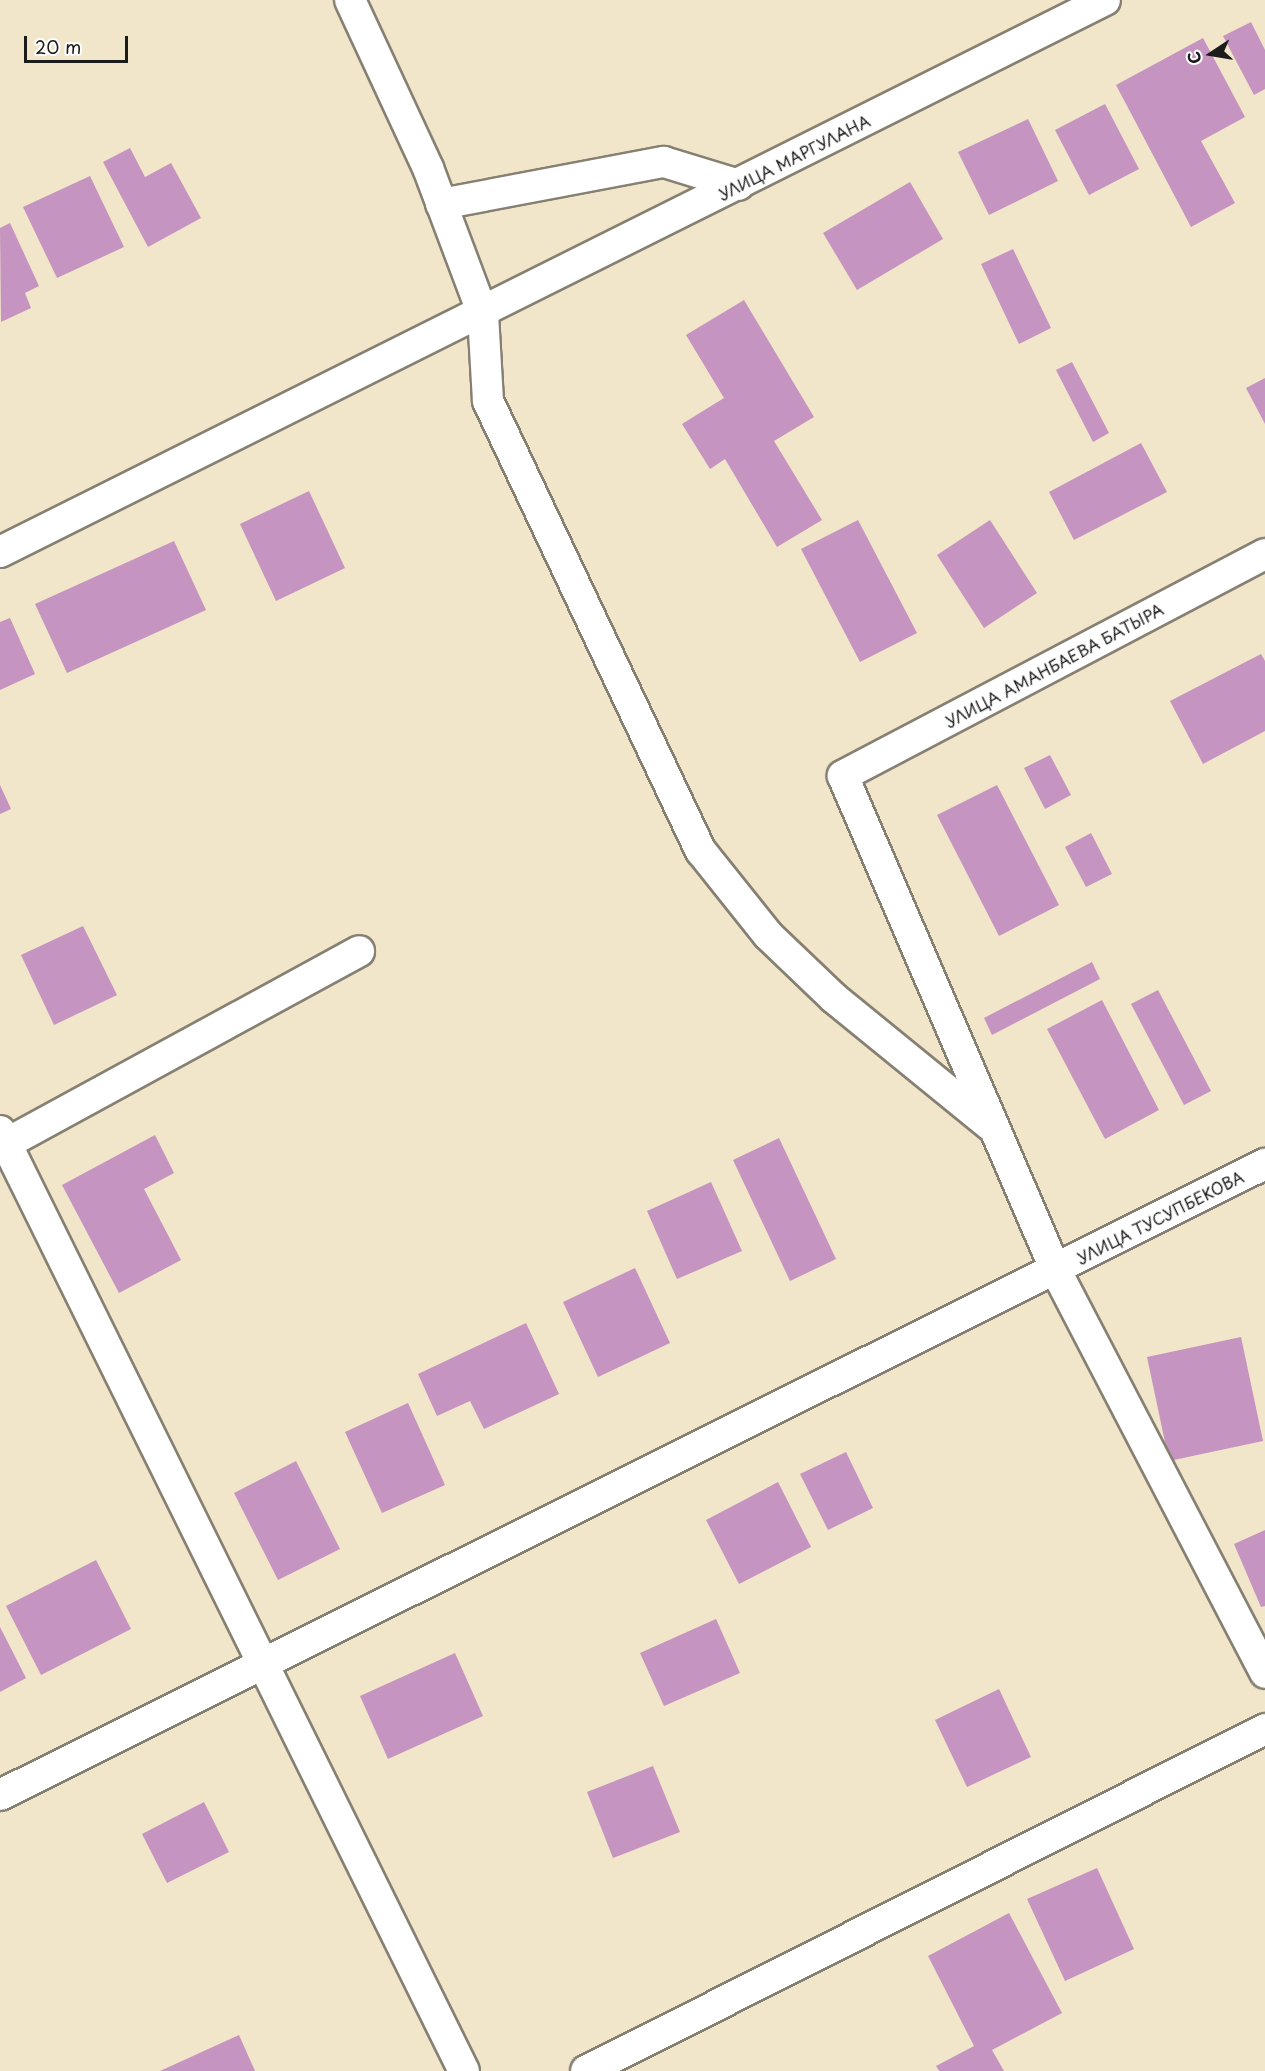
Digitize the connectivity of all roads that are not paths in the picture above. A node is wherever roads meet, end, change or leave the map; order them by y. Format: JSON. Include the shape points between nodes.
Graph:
{"nodes":[{"id":1,"x":350,"y":0,"type":"edge"},
{"id":2,"x":1104,"y":0,"type":"edge"},
{"id":3,"x":739,"y":185,"type":"junction"},
{"id":4,"x":441,"y":204,"type":"junction"},
{"id":5,"x":483,"y":314,"type":"junction"},
{"id":6,"x":0,"y":552,"type":"edge"},
{"id":7,"x":1265,"y":554,"type":"edge"},
{"id":8,"x":359,"y":951,"type":"dead end"},
{"id":9,"x":995,"y":1129,"type":"junction"},
{"id":10,"x":2,"y":1141,"type":"edge"},
{"id":11,"x":1265,"y":1164,"type":"edge"},
{"id":12,"x":1056,"y":1271,"type":"junction"},
{"id":13,"x":263,"y":1663,"type":"junction"},
{"id":14,"x":1265,"y":1673,"type":"edge"},
{"id":15,"x":1265,"y":1730,"type":"edge"},
{"id":16,"x":0,"y":1795,"type":"edge"},
{"id":17,"x":464,"y":2071,"type":"edge"},
{"id":18,"x":586,"y":2071,"type":"edge"}],
"edges":[{"from":1,"to":4,"type":"street"},
{"from":2,"to":3,"type":"street","name":"УЛИЦА МАРГУЛАНА"},
{"from":3,"to":4,"type":"street","via":[[664,162]]},
{"from":3,"to":5,"type":"street","name":"УЛИЦА МАРГУЛАНА"},
{"from":4,"to":5,"type":"street"},
{"from":5,"to":6,"type":"street","name":"УЛИЦА МАРГУЛАНА"},
{"from":5,"to":9,"type":"street","via":[[488,401],[701,851],[768,935],[834,998]]},
{"from":7,"to":9,"type":"street","name":"УЛИЦА АМАНБАЕВА БАТЫРА","via":[[843,776]]},
{"from":8,"to":10,"type":"street"},
{"from":9,"to":12,"type":"street"},
{"from":10,"to":13,"type":"street"},
{"from":11,"to":12,"type":"street","name":"УЛИЦА ТУСУПБЕКОВА"},
{"from":12,"to":13,"type":"street","name":"УЛИЦА ТУСУПБЕКОВА"},
{"from":12,"to":14,"type":"street"},
{"from":13,"to":16,"type":"street","name":"УЛИЦА ТУСУПБЕКОВА"},
{"from":13,"to":17,"type":"street"},
{"from":15,"to":18,"type":"street"}]}
